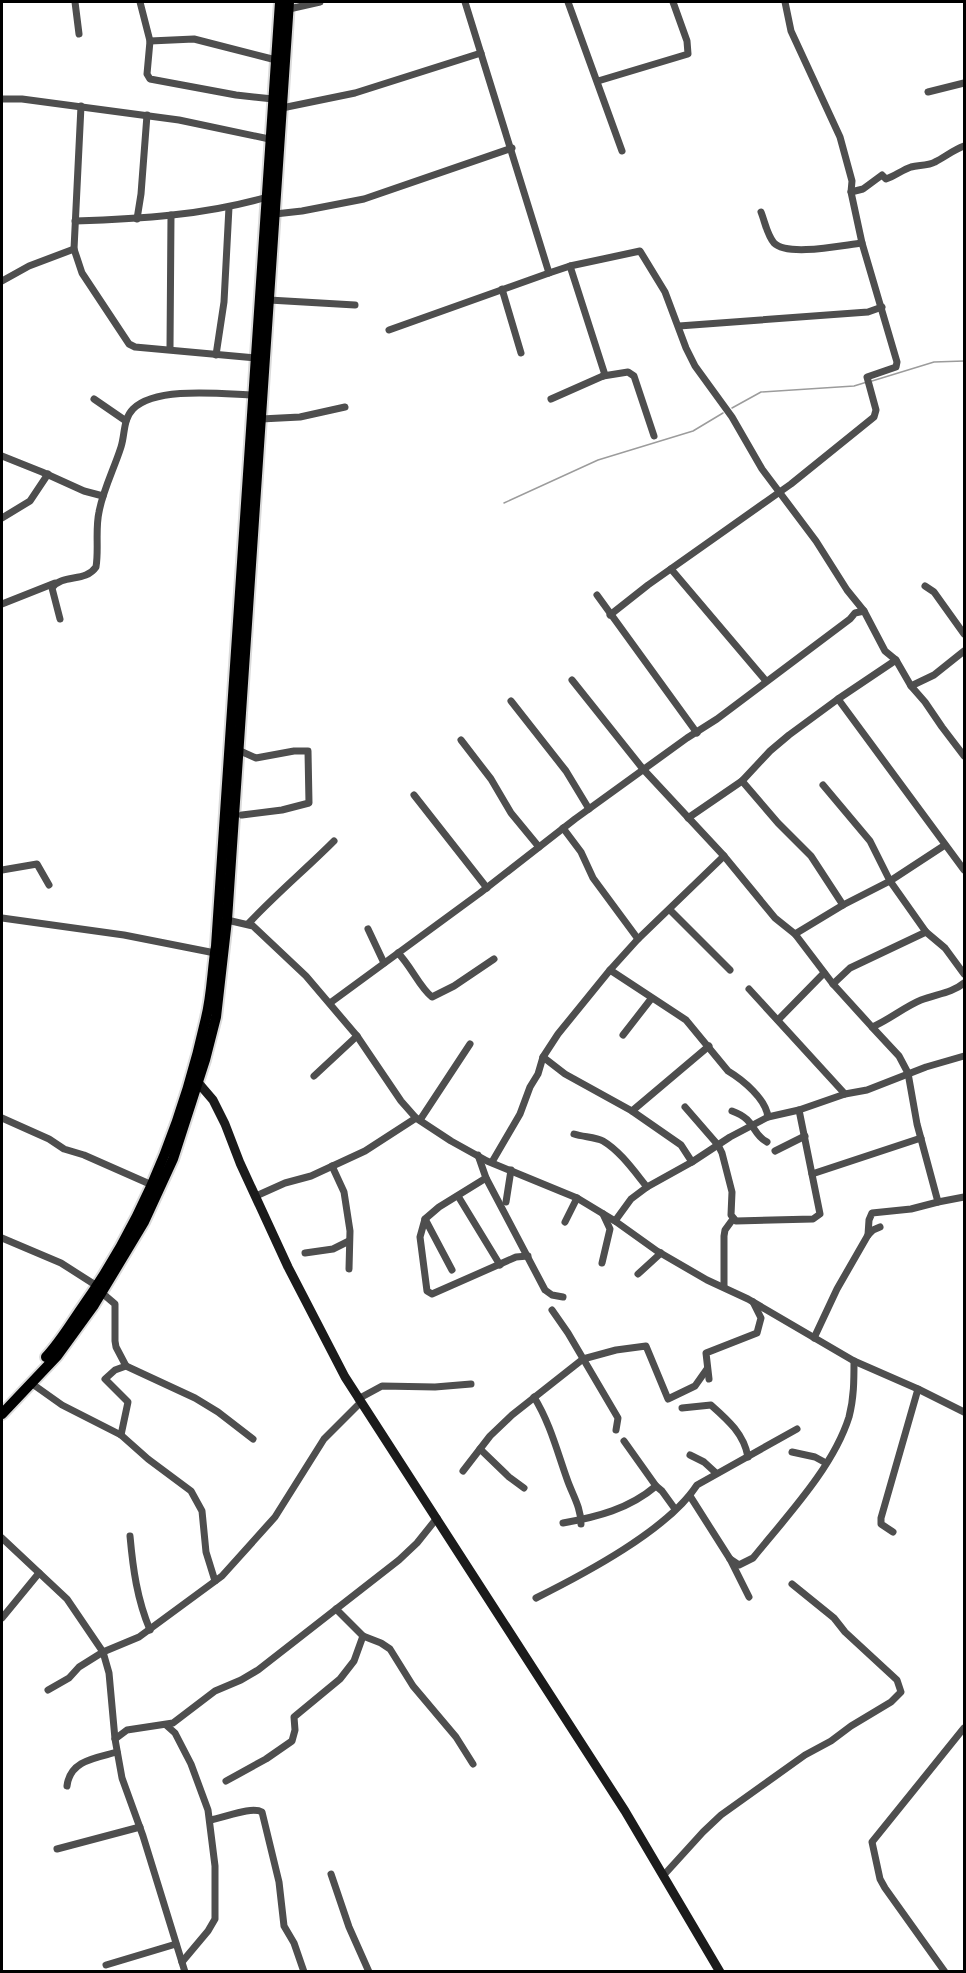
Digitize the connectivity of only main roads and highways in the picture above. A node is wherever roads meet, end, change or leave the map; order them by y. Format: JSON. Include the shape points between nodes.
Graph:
{"nodes":[{"id":1,"x":286,"y":4,"type":"edge"},
{"id":2,"x":276,"y":140,"type":"junction"},
{"id":3,"x":195,"y":1079,"type":"junction"},
{"id":4,"x":100,"y":1289,"type":"junction"},
{"id":5,"x":2,"y":1404,"type":"edge"},
{"id":6,"x":2,"y":1414,"type":"edge"}],
"edges":[{"from":1,"to":2,"type":"main road","via":[[282,108]]},
{"from":1,"to":2,"type":"main road","via":[[273,99]]},
{"from":2,"to":3,"type":"main road","via":[[267,197],[214,953]]},
{"from":2,"to":3,"type":"main road","via":[[275,214],[227,920],[216,1017]]},
{"from":3,"to":4,"type":"main road","via":[[165,1158]]},
{"from":3,"to":4,"type":"main road","via":[[173,1159],[144,1222]]},
{"from":4,"to":5,"type":"main road"},
{"from":4,"to":6,"type":"main road","via":[[57,1356]]}]}
